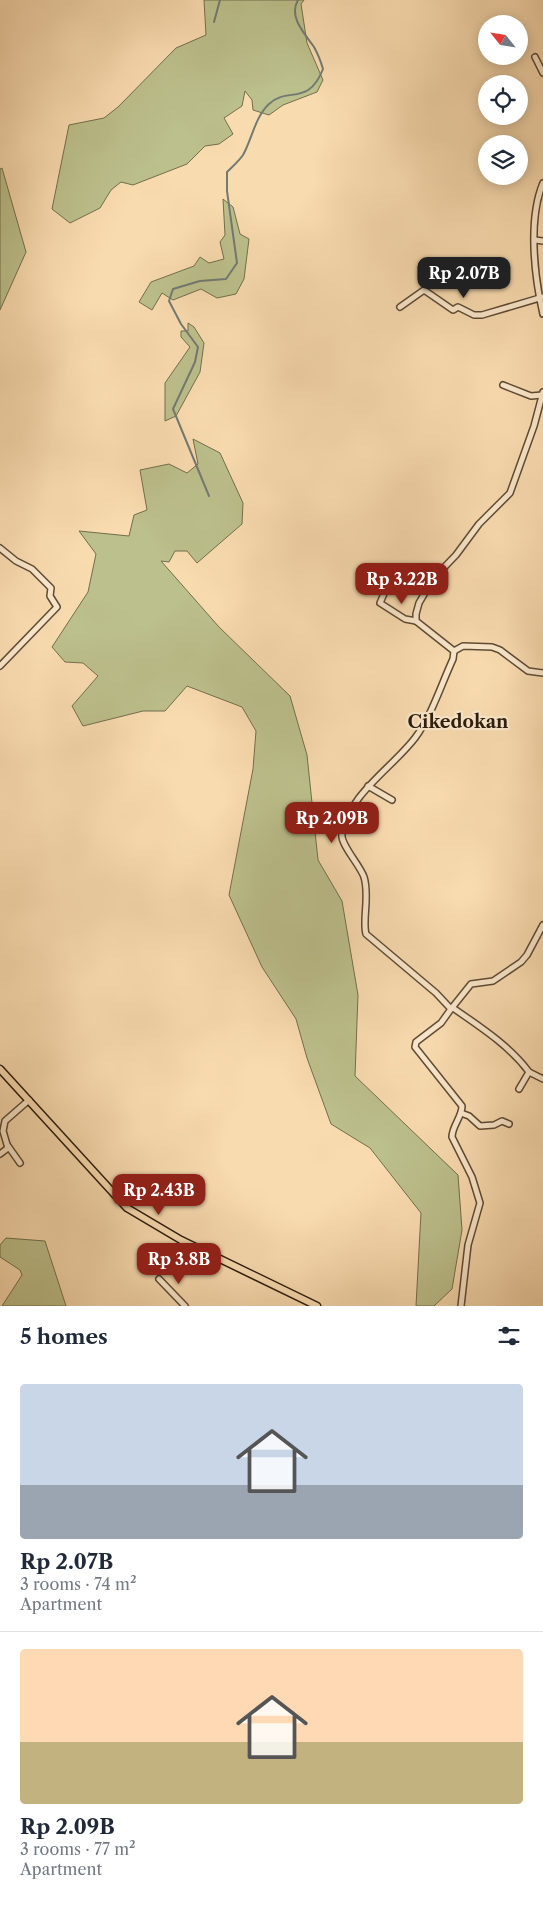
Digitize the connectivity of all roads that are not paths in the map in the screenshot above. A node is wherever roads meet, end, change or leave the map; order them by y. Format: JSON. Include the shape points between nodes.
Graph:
{"nodes":[{"id":1,"x":535,"y":58,"type":"dead end"},
{"id":2,"x":543,"y":73,"type":"edge"},
{"id":3,"x":543,"y":182,"type":"edge"},
{"id":4,"x":541,"y":194,"type":"edge"},
{"id":5,"x":535,"y":240,"type":"junction"},
{"id":6,"x":543,"y":241,"type":"edge"},
{"id":7,"x":541,"y":297,"type":"edge"},
{"id":8,"x":400,"y":308,"type":"dead end"},
{"id":9,"x":543,"y":314,"type":"edge"},
{"id":10,"x":503,"y":385,"type":"dead end"},
{"id":11,"x":543,"y":393,"type":"edge"},
{"id":12,"x":0,"y":548,"type":"edge"},
{"id":13,"x":386,"y":590,"type":"dead end"},
{"id":14,"x":416,"y":621,"type":"junction"},
{"id":15,"x":454,"y":651,"type":"junction"},
{"id":16,"x":0,"y":666,"type":"edge"},
{"id":17,"x":543,"y":673,"type":"edge"},
{"id":18,"x":368,"y":786,"type":"junction"},
{"id":19,"x":392,"y":800,"type":"dead end"},
{"id":20,"x":543,"y":925,"type":"edge"},
{"id":21,"x":452,"y":1009,"type":"junction"},
{"id":22,"x":0,"y":1069,"type":"edge"},
{"id":23,"x":529,"y":1072,"type":"junction"},
{"id":24,"x":543,"y":1079,"type":"edge"},
{"id":25,"x":519,"y":1089,"type":"dead end"},
{"id":26,"x":27,"y":1098,"type":"junction"},
{"id":27,"x":461,"y":1113,"type":"junction"},
{"id":28,"x":509,"y":1124,"type":"dead end"},
{"id":29,"x":8,"y":1146,"type":"junction"},
{"id":30,"x":0,"y":1154,"type":"edge"},
{"id":31,"x":20,"y":1163,"type":"dead end"},
{"id":32,"x":158,"y":1279,"type":"dead end"},
{"id":33,"x":185,"y":1306,"type":"edge"},
{"id":34,"x":315,"y":1306,"type":"edge"},
{"id":35,"x":461,"y":1306,"type":"edge"}],
"edges":[{"from":1,"to":2,"type":"street"},
{"from":3,"to":4,"type":"street"},
{"from":4,"to":5,"type":"street","via":[[536,211]]},
{"from":5,"to":6,"type":"street"},
{"from":5,"to":7,"type":"street"},
{"from":7,"to":8,"type":"street","via":[[478,315],[458,307],[453,310],[424,290]]},
{"from":7,"to":9,"type":"street"},
{"from":10,"to":11,"type":"street","via":[[531,396]]},
{"from":11,"to":14,"type":"street","via":[[510,493],[433,579],[420,603]]},
{"from":12,"to":16,"type":"street","via":[[38,574],[51,588],[50,596],[57,607]]},
{"from":13,"to":14,"type":"street","via":[[380,602],[403,618]]},
{"from":14,"to":15,"type":"street"},
{"from":15,"to":17,"type":"street","via":[[463,646],[492,646],[528,671]]},
{"from":15,"to":18,"type":"street","via":[[416,737],[396,761]]},
{"from":18,"to":19,"type":"street"},
{"from":18,"to":21,"type":"street","via":[[352,810],[341,836],[366,884],[366,934]]},
{"from":20,"to":21,"type":"street","via":[[523,959],[493,981],[471,984]]},
{"from":21,"to":23,"type":"street","via":[[487,1033]]},
{"from":21,"to":27,"type":"street","via":[[441,1023],[416,1042],[415,1048],[460,1102]]},
{"from":22,"to":26,"type":"main road"},
{"from":23,"to":24,"type":"street"},
{"from":23,"to":25,"type":"street"},
{"from":26,"to":29,"type":"street","via":[[5,1121],[3,1131]]},
{"from":26,"to":34,"type":"main road","via":[[127,1208],[181,1240]]},
{"from":27,"to":28,"type":"street","via":[[480,1126],[502,1121]]},
{"from":27,"to":35,"type":"street","via":[[452,1137],[472,1177],[480,1203],[468,1245]]},
{"from":29,"to":30,"type":"street"},
{"from":29,"to":31,"type":"street"},
{"from":32,"to":33,"type":"street"}]}
